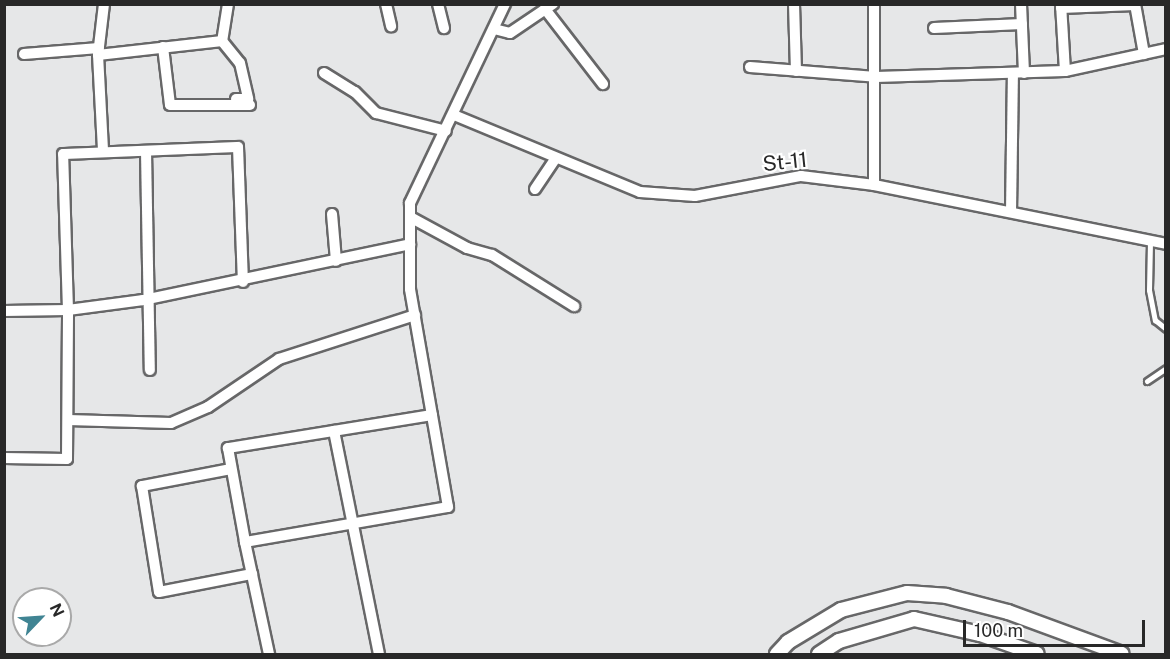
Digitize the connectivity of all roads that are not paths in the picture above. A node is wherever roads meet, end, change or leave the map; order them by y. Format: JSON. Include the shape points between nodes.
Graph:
{"nodes":[{"id":1,"x":104,"y":4,"type":"edge"},
{"id":2,"x":228,"y":4,"type":"edge"},
{"id":3,"x":386,"y":4,"type":"edge"},
{"id":4,"x":438,"y":4,"type":"edge"},
{"id":5,"x":505,"y":4,"type":"edge"},
{"id":6,"x":794,"y":4,"type":"edge"},
{"id":7,"x":874,"y":4,"type":"edge"},
{"id":8,"x":1021,"y":4,"type":"edge"},
{"id":9,"x":1135,"y":5,"type":"edge"},
{"id":10,"x":1061,"y":6,"type":"edge"},
{"id":11,"x":549,"y":7,"type":"edge"},
{"id":12,"x":1022,"y":24,"type":"junction"},
{"id":13,"x":391,"y":26,"type":"dead end"},
{"id":14,"x":444,"y":28,"type":"dead end"},
{"id":15,"x":934,"y":28,"type":"dead end"},
{"id":16,"x":494,"y":29,"type":"junction"},
{"id":17,"x":222,"y":41,"type":"junction"},
{"id":18,"x":164,"y":48,"type":"junction"},
{"id":19,"x":1166,"y":49,"type":"edge"},
{"id":20,"x":99,"y":51,"type":"junction"},
{"id":21,"x":24,"y":54,"type":"dead end"},
{"id":22,"x":1144,"y":54,"type":"junction"},
{"id":23,"x":750,"y":67,"type":"dead end"},
{"id":24,"x":796,"y":71,"type":"junction"},
{"id":25,"x":1065,"y":71,"type":"junction"},
{"id":26,"x":324,"y":73,"type":"dead end"},
{"id":27,"x":1018,"y":73,"type":"junction"},
{"id":28,"x":876,"y":77,"type":"junction"},
{"id":29,"x":603,"y":84,"type":"dead end"},
{"id":30,"x":236,"y":99,"type":"dead end"},
{"id":31,"x":250,"y":105,"type":"dead end"},
{"id":32,"x":454,"y":115,"type":"junction"},
{"id":33,"x":446,"y":131,"type":"junction"},
{"id":34,"x":103,"y":150,"type":"junction"},
{"id":35,"x":146,"y":151,"type":"junction"},
{"id":36,"x":556,"y":158,"type":"junction"},
{"id":37,"x":874,"y":185,"type":"junction"},
{"id":38,"x":535,"y":189,"type":"dead end"},
{"id":39,"x":1011,"y":212,"type":"junction"},
{"id":40,"x":332,"y":214,"type":"dead end"},
{"id":41,"x":410,"y":217,"type":"junction"},
{"id":42,"x":1150,"y":240,"type":"junction"},
{"id":43,"x":410,"y":244,"type":"junction"},
{"id":44,"x":1166,"y":244,"type":"edge"},
{"id":45,"x":336,"y":261,"type":"junction"},
{"id":46,"x":243,"y":282,"type":"junction"},
{"id":47,"x":149,"y":299,"type":"junction"},
{"id":48,"x":574,"y":306,"type":"dead end"},
{"id":49,"x":68,"y":310,"type":"junction"},
{"id":50,"x":4,"y":311,"type":"edge"},
{"id":51,"x":415,"y":315,"type":"junction"},
{"id":52,"x":1166,"y":329,"type":"edge"},
{"id":53,"x":1166,"y":368,"type":"edge"},
{"id":54,"x":150,"y":370,"type":"dead end"},
{"id":55,"x":1147,"y":381,"type":"dead end"},
{"id":56,"x":432,"y":415,"type":"junction"},
{"id":57,"x":68,"y":420,"type":"junction"},
{"id":58,"x":334,"y":431,"type":"junction"},
{"id":59,"x":4,"y":458,"type":"edge"},
{"id":60,"x":231,"y":469,"type":"junction"},
{"id":61,"x":350,"y":524,"type":"junction"},
{"id":62,"x":245,"y":542,"type":"junction"},
{"id":63,"x":252,"y":573,"type":"junction"},
{"id":64,"x":269,"y":654,"type":"edge"},
{"id":65,"x":379,"y":654,"type":"edge"},
{"id":66,"x":777,"y":654,"type":"edge"},
{"id":67,"x":819,"y":654,"type":"edge"},
{"id":68,"x":1037,"y":654,"type":"edge"},
{"id":69,"x":1122,"y":654,"type":"edge"}],
"edges":[{"from":1,"to":20,"type":"street"},
{"from":2,"to":17,"type":"street"},
{"from":3,"to":13,"type":"street"},
{"from":4,"to":14,"type":"street"},
{"from":5,"to":16,"type":"street"},
{"from":6,"to":24,"type":"street"},
{"from":7,"to":28,"type":"street"},
{"from":8,"to":12,"type":"street"},
{"from":9,"to":10,"type":"street"},
{"from":9,"to":22,"type":"street"},
{"from":10,"to":25,"type":"street"},
{"from":11,"to":16,"type":"street","via":[[510,33]]},
{"from":11,"to":29,"type":"street"},
{"from":12,"to":15,"type":"street"},
{"from":12,"to":27,"type":"street"},
{"from":16,"to":32,"type":"street"},
{"from":17,"to":18,"type":"street"},
{"from":17,"to":30,"type":"street","via":[[242,67],[248,99]]},
{"from":18,"to":20,"type":"street"},
{"from":18,"to":31,"type":"street","via":[[170,105]]},
{"from":19,"to":22,"type":"street"},
{"from":20,"to":21,"type":"street"},
{"from":20,"to":34,"type":"street"},
{"from":22,"to":25,"type":"street"},
{"from":23,"to":24,"type":"street"},
{"from":24,"to":28,"type":"street"},
{"from":25,"to":27,"type":"street"},
{"from":26,"to":33,"type":"street","via":[[355,92],[376,113]]},
{"from":27,"to":28,"type":"street"},
{"from":27,"to":39,"type":"street"},
{"from":28,"to":37,"type":"street"},
{"from":32,"to":33,"type":"street"},
{"from":32,"to":36,"type":"street","name":"St-11"},
{"from":33,"to":41,"type":"street","via":[[410,203]]},
{"from":34,"to":35,"type":"street"},
{"from":34,"to":49,"type":"street","via":[[63,154]]},
{"from":35,"to":46,"type":"street","via":[[238,147]]},
{"from":35,"to":47,"type":"street"},
{"from":36,"to":37,"type":"street","name":"St-11","via":[[640,192],[695,195],[801,176]]},
{"from":36,"to":38,"type":"street"},
{"from":37,"to":39,"type":"street","name":"St-11"},
{"from":39,"to":42,"type":"street","name":"St-11"},
{"from":40,"to":45,"type":"street"},
{"from":41,"to":43,"type":"street"},
{"from":41,"to":48,"type":"street","via":[[467,248],[492,255]]},
{"from":42,"to":44,"type":"street","name":"St-11"},
{"from":42,"to":52,"type":"lane","via":[[1149,290],[1155,320]]},
{"from":43,"to":45,"type":"street"},
{"from":43,"to":51,"type":"street"},
{"from":45,"to":46,"type":"street"},
{"from":46,"to":47,"type":"street"},
{"from":47,"to":49,"type":"street"},
{"from":47,"to":54,"type":"street"},
{"from":49,"to":50,"type":"street"},
{"from":49,"to":57,"type":"street"},
{"from":51,"to":56,"type":"street"},
{"from":51,"to":57,"type":"street","via":[[279,358],[208,407],[171,423]]},
{"from":53,"to":55,"type":"lane"},
{"from":56,"to":58,"type":"street"},
{"from":56,"to":61,"type":"street","via":[[448,507]]},
{"from":57,"to":59,"type":"street","via":[[67,459]]},
{"from":58,"to":60,"type":"street","via":[[228,448]]},
{"from":58,"to":61,"type":"street"},
{"from":60,"to":62,"type":"street"},
{"from":60,"to":63,"type":"street","via":[[142,486],[159,592]]},
{"from":61,"to":62,"type":"street"},
{"from":61,"to":65,"type":"street"},
{"from":62,"to":63,"type":"street"},
{"from":63,"to":64,"type":"street"},
{"from":66,"to":69,"type":"street","via":[[788,642],[841,610],[907,593],[946,596],[1008,612]]},
{"from":67,"to":68,"type":"street","via":[[839,641],[914,619],[980,634]]}]}
